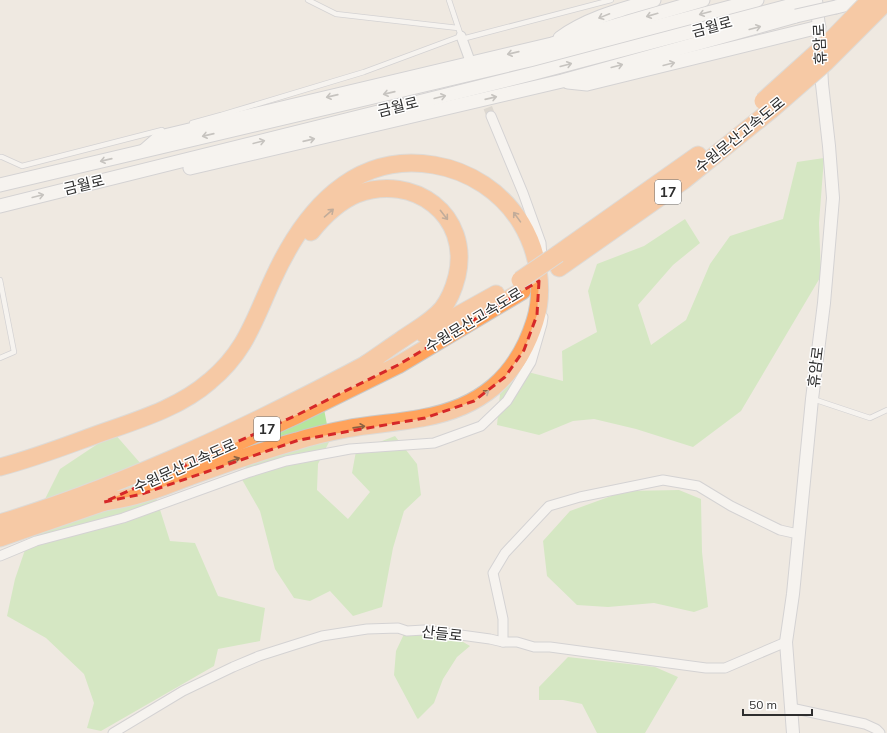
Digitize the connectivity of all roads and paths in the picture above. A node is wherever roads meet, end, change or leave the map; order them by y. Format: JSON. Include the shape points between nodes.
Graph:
{"nodes":[{"id":1,"x":308,"y":0,"type":"edge"},
{"id":2,"x":449,"y":0,"type":"edge"},
{"id":3,"x":611,"y":0,"type":"edge"},
{"id":4,"x":654,"y":0,"type":"edge"},
{"id":5,"x":703,"y":0,"type":"edge"},
{"id":6,"x":757,"y":0,"type":"edge"},
{"id":7,"x":811,"y":0,"type":"edge"},
{"id":8,"x":816,"y":0,"type":"edge"},
{"id":9,"x":865,"y":0,"type":"edge"},
{"id":10,"x":870,"y":0,"type":"edge"},
{"id":11,"x":887,"y":1,"type":"edge"},
{"id":12,"x":796,"y":10,"type":"junction"},
{"id":13,"x":820,"y":27,"type":"junction"},
{"id":14,"x":460,"y":34,"type":"junction"},
{"id":15,"x":552,"y":44,"type":"junction"},
{"id":16,"x":469,"y":58,"type":"dead end"},
{"id":17,"x":562,"y":81,"type":"junction"},
{"id":18,"x":767,"y":105,"type":"junction"},
{"id":19,"x":491,"y":116,"type":"tunnel mouth"},
{"id":20,"x":183,"y":125,"type":"dead end"},
{"id":21,"x":168,"y":129,"type":"dead end"},
{"id":22,"x":144,"y":151,"type":"junction"},
{"id":23,"x":0,"y":157,"type":"edge"},
{"id":24,"x":148,"y":170,"type":"junction"},
{"id":25,"x":0,"y":185,"type":"edge"},
{"id":26,"x":0,"y":206,"type":"edge"},
{"id":27,"x":0,"y":280,"type":"edge"},
{"id":28,"x":521,"y":285,"type":"junction"},
{"id":29,"x":0,"y":358,"type":"edge"},
{"id":30,"x":366,"y":364,"type":"junction"},
{"id":31,"x":812,"y":399,"type":"junction"},
{"id":32,"x":887,"y":410,"type":"edge"},
{"id":33,"x":0,"y":467,"type":"edge"},
{"id":34,"x":0,"y":474,"type":"edge"},
{"id":35,"x":104,"y":502,"type":"junction"},
{"id":36,"x":0,"y":523,"type":"edge"},
{"id":37,"x":798,"y":534,"type":"junction"},
{"id":38,"x":0,"y":538,"type":"edge"},
{"id":39,"x":0,"y":556,"type":"edge"},
{"id":40,"x":503,"y":642,"type":"junction"},
{"id":41,"x":786,"y":642,"type":"junction"},
{"id":42,"x":790,"y":708,"type":"junction"},
{"id":43,"x":113,"y":733,"type":"edge"},
{"id":44,"x":793,"y":733,"type":"edge"},
{"id":45,"x":880,"y":733,"type":"edge"}],
"edges":[{"from":1,"to":14,"type":"lane","via":[[336,14]]},
{"from":2,"to":14,"type":"lane"},
{"from":3,"to":14,"type":"lane"},
{"from":4,"to":15,"type":"main road","one_way":true,"via":[[572,29]]},
{"from":5,"to":15,"type":"main road","one_way":true},
{"from":6,"to":22,"type":"main road","name":"금월로","one_way":true,"via":[[530,60]]},
{"from":7,"to":12,"type":"main road"},
{"from":8,"to":13,"type":"street","name":"휴암로"},
{"from":9,"to":12,"type":"main road","bridge":true,"via":[[836,7]]},
{"from":10,"to":18,"type":"highway","name":"수원문산고속도로","number":"17","bridge":true},
{"from":11,"to":18,"type":"highway","name":"수원문산고속도로","number":"17","bridge":true,"via":[[826,62]]},
{"from":17,"to":12,"type":"main road","one_way":true},
{"from":24,"to":12,"type":"main road","name":"금월로","one_way":true},
{"from":17,"to":13,"type":"main road","one_way":true,"via":[[587,84]]},
{"from":13,"to":31,"type":"street","name":"휴암로","via":[[822,84],[833,198]]},
{"from":14,"to":16,"type":"street"},
{"from":14,"to":20,"type":"lane","via":[[364,72],[221,116]]},
{"from":15,"to":22,"type":"main road","one_way":true,"via":[[160,137]]},
{"from":24,"to":17,"type":"main road","one_way":true,"via":[[187,169]]},
{"from":18,"to":28,"type":"highway","name":"수원문산고속도로","number":"17","bridge":true,"via":[[683,181]]},
{"from":19,"to":39,"type":"street","via":[[541,243],[544,295],[542,324],[531,362],[507,401],[480,426],[434,443],[350,449],[286,461],[123,518],[36,541]]},
{"from":21,"to":23,"type":"lane","via":[[22,166]]},
{"from":22,"to":25,"type":"main road","name":"금월로","one_way":true},
{"from":26,"to":24,"type":"main road","name":"금월로","one_way":true},
{"from":27,"to":29,"type":"lane","via":[[14,352]]},
{"from":28,"to":30,"type":"highway","name":"수원문산고속도로","number":"17"},
{"from":28,"to":35,"type":"highway","name":"수원문산고속도로","number":"17","via":[[398,365],[278,424]]},
{"from":34,"to":30,"type":"highway","one_way":true,"via":[[28,468],[148,427],[189,408],[215,390],[232,374],[257,338],[293,259],[321,220],[337,206],[356,195],[387,188],[402,189],[428,200],[446,217],[458,246],[459,269],[454,290],[443,308],[430,321]]},
{"from":30,"to":36,"type":"highway","name":"수원문산고속도로","number":"17","via":[[257,419],[167,460],[102,488]]},
{"from":31,"to":32,"type":"lane","via":[[870,418]]},
{"from":31,"to":37,"type":"street","name":"휴암로"},
{"from":35,"to":33,"type":"highway","one_way":true,"via":[[142,494],[299,440],[347,429],[425,418],[474,401],[492,388],[515,365],[524,350],[537,314],[539,296],[536,256],[521,222],[508,204],[480,182],[442,166],[405,163],[382,166],[360,174],[342,185],[313,212],[287,249],[241,347],[198,392],[153,414]]},
{"from":35,"to":38,"type":"highway","name":"수원문산고속도로","number":"17"},
{"from":37,"to":40,"type":"street","via":[[780,530],[731,506],[698,486],[663,480],[549,506],[505,554],[493,573],[503,619]]},
{"from":37,"to":41,"type":"street","name":"휴암로"},
{"from":40,"to":41,"type":"street","name":"산들로","via":[[725,668]]},
{"from":40,"to":43,"type":"street","name":"산들로","via":[[398,628],[367,629],[322,636],[259,656],[183,691]]},
{"from":41,"to":42,"type":"street","name":"휴암로"},
{"from":42,"to":44,"type":"street","name":"휴암로"},
{"from":42,"to":45,"type":"street","via":[[865,724]]}]}
